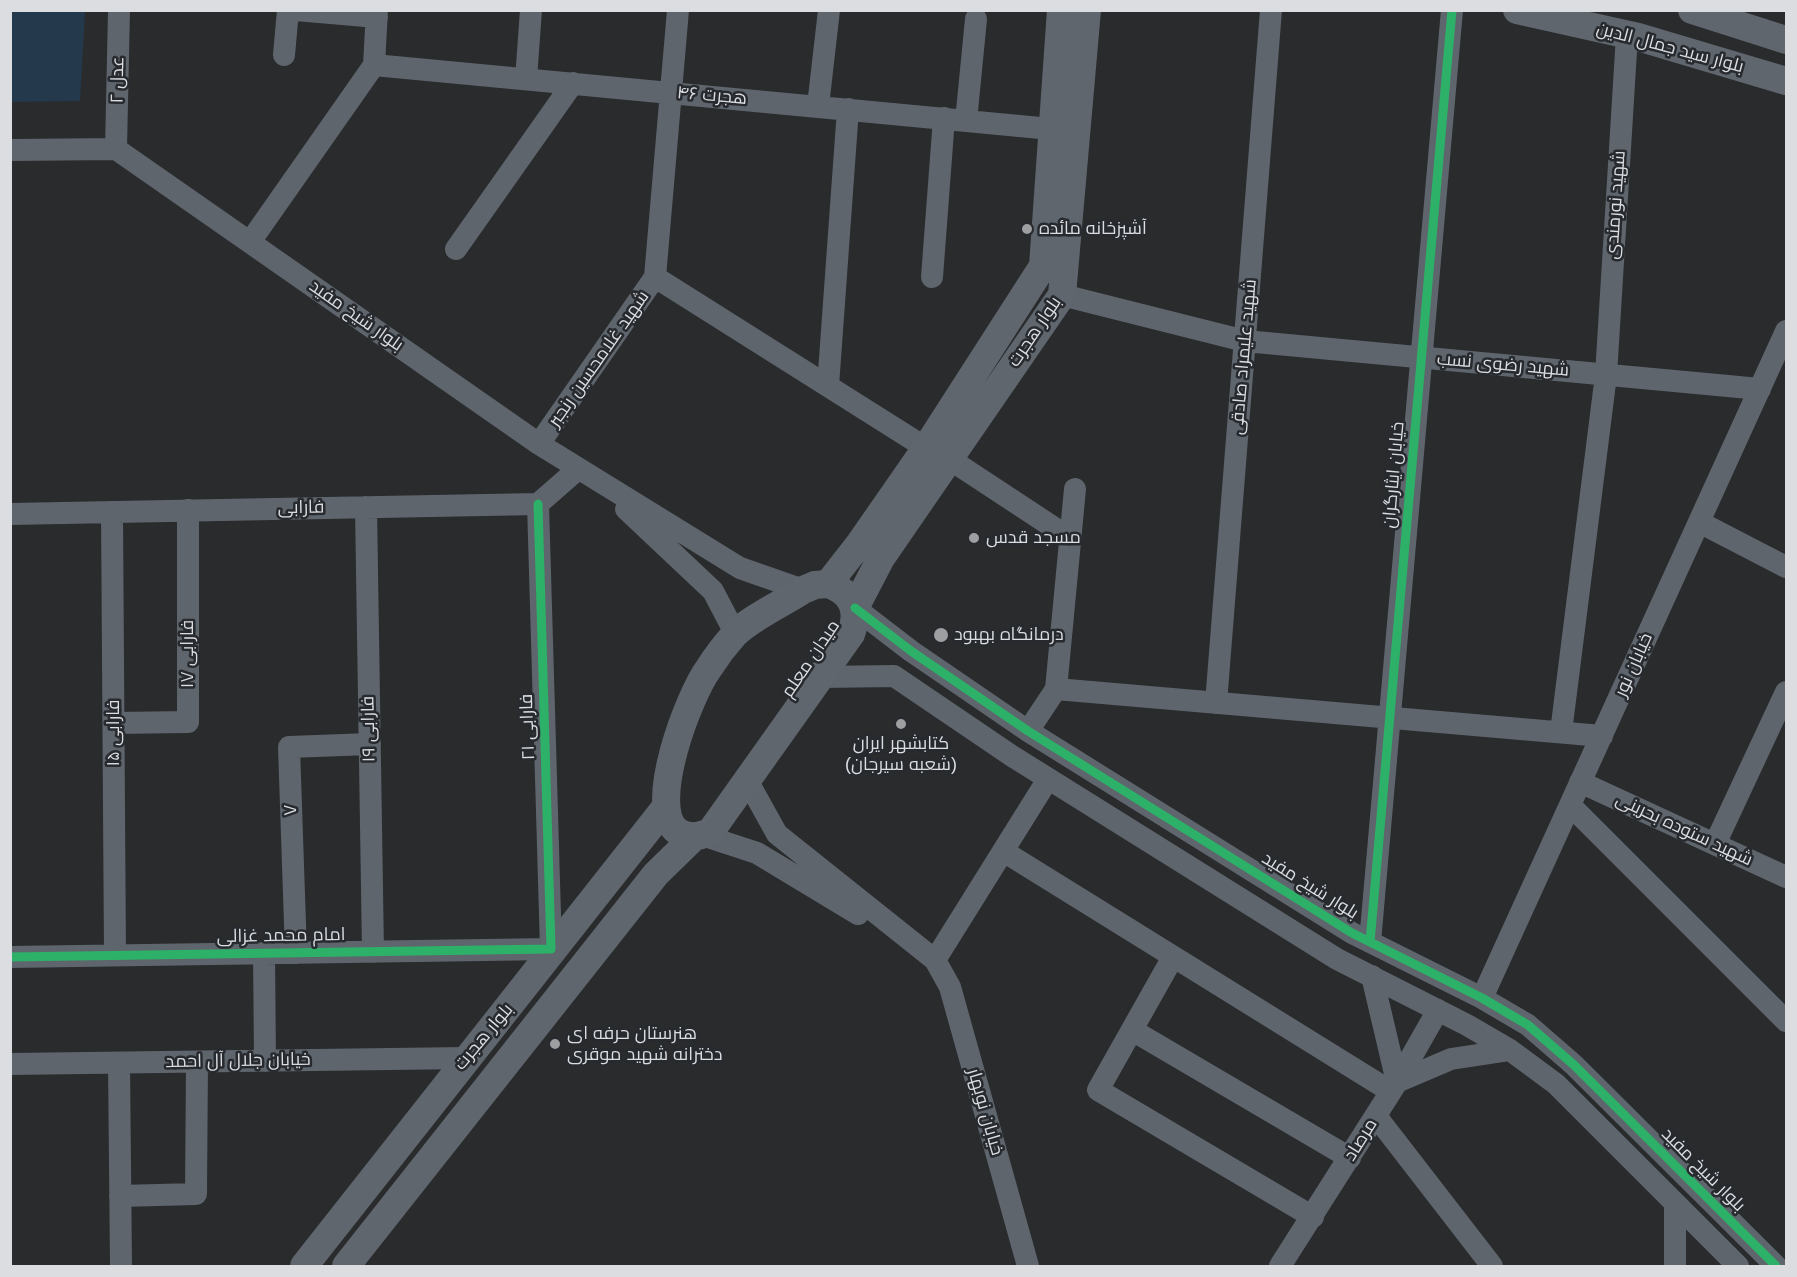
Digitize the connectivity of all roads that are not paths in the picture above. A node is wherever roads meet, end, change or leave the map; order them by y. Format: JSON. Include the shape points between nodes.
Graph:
{"nodes":[{"id":1,"x":119,"y":10,"type":"edge"},
{"id":2,"x":288,"y":10,"type":"edge"},
{"id":3,"x":296,"y":10,"type":"edge"},
{"id":4,"x":531,"y":10,"type":"edge"},
{"id":5,"x":678,"y":10,"type":"edge"},
{"id":6,"x":828,"y":10,"type":"edge"},
{"id":7,"x":1061,"y":10,"type":"edge"},
{"id":8,"x":1087,"y":10,"type":"edge"},
{"id":9,"x":1271,"y":10,"type":"edge"},
{"id":10,"x":1452,"y":10,"type":"edge"},
{"id":11,"x":1517,"y":10,"type":"edge"},
{"id":12,"x":1698,"y":11,"type":"edge"},
{"id":13,"x":377,"y":14,"type":"edge"},
{"id":14,"x":976,"y":19,"type":"dead end"},
{"id":15,"x":1627,"y":35,"type":"junction"},
{"id":16,"x":1786,"y":40,"type":"edge"},
{"id":17,"x":284,"y":55,"type":"dead end"},
{"id":18,"x":374,"y":65,"type":"junction"},
{"id":19,"x":526,"y":79,"type":"junction"},
{"id":20,"x":1786,"y":81,"type":"edge"},
{"id":21,"x":573,"y":83,"type":"junction"},
{"id":22,"x":669,"y":92,"type":"junction"},
{"id":23,"x":818,"y":106,"type":"junction"},
{"id":24,"x":848,"y":109,"type":"junction"},
{"id":25,"x":955,"y":119,"type":"junction"},
{"id":26,"x":1051,"y":129,"type":"junction"},
{"id":27,"x":116,"y":149,"type":"junction"},
{"id":28,"x":10,"y":150,"type":"edge"},
{"id":29,"x":250,"y":242,"type":"junction"},
{"id":30,"x":456,"y":249,"type":"dead end"},
{"id":31,"x":656,"y":277,"type":"junction"},
{"id":32,"x":932,"y":277,"type":"dead end"},
{"id":33,"x":1062,"y":295,"type":"junction"},
{"id":34,"x":1786,"y":331,"type":"edge"},
{"id":35,"x":1245,"y":341,"type":"junction"},
{"id":36,"x":1421,"y":357,"type":"junction"},
{"id":37,"x":1606,"y":375,"type":"junction"},
{"id":38,"x":828,"y":386,"type":"junction"},
{"id":39,"x":1760,"y":389,"type":"junction"},
{"id":40,"x":539,"y":444,"type":"junction"},
{"id":41,"x":937,"y":453,"type":"junction"},
{"id":42,"x":588,"y":475,"type":"junction"},
{"id":43,"x":1075,"y":489,"type":"dead end"},
{"id":44,"x":538,"y":504,"type":"junction"},
{"id":45,"x":366,"y":507,"type":"junction"},
{"id":46,"x":188,"y":510,"type":"junction"},
{"id":47,"x":112,"y":512,"type":"junction"},
{"id":48,"x":10,"y":514,"type":"edge"},
{"id":49,"x":1699,"y":522,"type":"junction"},
{"id":50,"x":1071,"y":539,"type":"junction"},
{"id":51,"x":1786,"y":567,"type":"edge"},
{"id":52,"x":740,"y":568,"type":"junction"},
{"id":53,"x":815,"y":587,"type":"junction"},
{"id":54,"x":713,"y":591,"type":"junction"},
{"id":55,"x":855,"y":608,"type":"junction"},
{"id":56,"x":735,"y":633,"type":"junction"},
{"id":57,"x":911,"y":651,"type":"junction"},
{"id":58,"x":894,"y":676,"type":"junction"},
{"id":59,"x":820,"y":677,"type":"junction"},
{"id":60,"x":1056,"y":689,"type":"junction"},
{"id":61,"x":1786,"y":692,"type":"edge"},
{"id":62,"x":1216,"y":703,"type":"junction"},
{"id":63,"x":1389,"y":718,"type":"junction"},
{"id":64,"x":114,"y":723,"type":"junction"},
{"id":65,"x":1028,"y":731,"type":"junction"},
{"id":66,"x":1562,"y":732,"type":"junction"},
{"id":67,"x":1602,"y":736,"type":"junction"},
{"id":68,"x":370,"y":744,"type":"junction"},
{"id":69,"x":1048,"y":779,"type":"junction"},
{"id":70,"x":747,"y":780,"type":"junction"},
{"id":71,"x":1581,"y":782,"type":"junction"},
{"id":72,"x":1570,"y":805,"type":"junction"},
{"id":73,"x":665,"y":808,"type":"junction"},
{"id":74,"x":777,"y":834,"type":"junction"},
{"id":75,"x":698,"y":836,"type":"junction"},
{"id":76,"x":1715,"y":844,"type":"junction"},
{"id":77,"x":1003,"y":851,"type":"junction"},
{"id":78,"x":757,"y":853,"type":"junction"},
{"id":79,"x":1786,"y":877,"type":"edge"},
{"id":80,"x":1370,"y":942,"type":"junction"},
{"id":81,"x":551,"y":949,"type":"junction"},
{"id":82,"x":373,"y":952,"type":"junction"},
{"id":83,"x":264,"y":953,"type":"junction"},
{"id":84,"x":296,"y":953,"type":"junction"},
{"id":85,"x":115,"y":955,"type":"junction"},
{"id":86,"x":10,"y":957,"type":"edge"},
{"id":87,"x":1173,"y":957,"type":"junction"},
{"id":88,"x":935,"y":960,"type":"junction"},
{"id":89,"x":1372,"y":976,"type":"junction"},
{"id":90,"x":1482,"y":998,"type":"junction"},
{"id":91,"x":1438,"y":1010,"type":"junction"},
{"id":92,"x":1786,"y":1022,"type":"edge"},
{"id":93,"x":1132,"y":1030,"type":"junction"},
{"id":94,"x":1510,"y":1050,"type":"junction"},
{"id":95,"x":466,"y":1058,"type":"junction"},
{"id":96,"x":265,"y":1061,"type":"junction"},
{"id":97,"x":197,"y":1062,"type":"junction"},
{"id":98,"x":119,"y":1063,"type":"junction"},
{"id":99,"x":10,"y":1064,"type":"edge"},
{"id":100,"x":1394,"y":1087,"type":"junction"},
{"id":101,"x":1376,"y":1116,"type":"junction"},
{"id":102,"x":1350,"y":1158,"type":"junction"},
{"id":103,"x":120,"y":1196,"type":"junction"},
{"id":104,"x":1675,"y":1203,"type":"junction"},
{"id":105,"x":1313,"y":1216,"type":"junction"},
{"id":106,"x":122,"y":1266,"type":"edge"},
{"id":107,"x":304,"y":1266,"type":"edge"},
{"id":108,"x":346,"y":1266,"type":"edge"},
{"id":109,"x":1028,"y":1266,"type":"edge"},
{"id":110,"x":1280,"y":1266,"type":"edge"},
{"id":111,"x":1492,"y":1266,"type":"edge"},
{"id":112,"x":1675,"y":1266,"type":"edge"},
{"id":113,"x":1738,"y":1266,"type":"edge"},
{"id":114,"x":1776,"y":1266,"type":"edge"}],
"edges":[{"from":1,"to":27,"type":"street","name":"عدل ۲"},
{"from":2,"to":17,"type":"street"},
{"from":3,"to":13,"type":"street"},
{"from":4,"to":19,"type":"street"},
{"from":5,"to":22,"type":"street","name":"شهید غلامحسین رنجبر"},
{"from":6,"to":23,"type":"street"},
{"from":7,"to":26,"type":"main road","name":"بلوار هجرت"},
{"from":8,"to":33,"type":"main road","name":"بلوار هجرت"},
{"from":9,"to":35,"type":"street","name":"شهید علیمراد صادقی"},
{"from":10,"to":36,"type":"street","name":"خیابان ایثارگران"},
{"from":11,"to":15,"type":"main road","name":"بلوار سید جمال الدین"},
{"from":12,"to":16,"type":"main road"},
{"from":13,"to":18,"type":"street"},
{"from":14,"to":25,"type":"street"},
{"from":15,"to":20,"type":"main road","name":"بلوار سید جمال الدین"},
{"from":15,"to":37,"type":"street","name":"شهید نورمندی"},
{"from":18,"to":19,"type":"street","name":"هجرت ۴۶"},
{"from":18,"to":29,"type":"street"},
{"from":19,"to":21,"type":"street","name":"هجرت ۴۶"},
{"from":21,"to":22,"type":"street","name":"هجرت ۴۶"},
{"from":21,"to":30,"type":"street"},
{"from":22,"to":23,"type":"street","name":"هجرت ۴۶"},
{"from":22,"to":31,"type":"street","name":"شهید غلامحسین رنجبر"},
{"from":23,"to":24,"type":"street","name":"هجرت ۴۶"},
{"from":24,"to":25,"type":"street","name":"هجرت ۴۶"},
{"from":24,"to":38,"type":"street"},
{"from":25,"to":26,"type":"street","name":"هجرت ۴۶"},
{"from":25,"to":32,"type":"street"},
{"from":26,"to":41,"type":"main road","name":"بلوار هجرت","via":[[1043,266]]},
{"from":27,"to":28,"type":"street"},
{"from":27,"to":29,"type":"street","name":"بلوار شیخ مفید"},
{"from":29,"to":40,"type":"street","name":"بلوار شیخ مفید"},
{"from":31,"to":38,"type":"street"},
{"from":31,"to":40,"type":"street","name":"شهید غلامحسین رنجبر"},
{"from":33,"to":35,"type":"street","name":"شهید رضوی نسب"},
{"from":33,"to":41,"type":"main road","name":"بلوار هجرت"},
{"from":34,"to":39,"type":"street","name":"خیابان نور"},
{"from":35,"to":36,"type":"street","name":"شهید رضوی نسب"},
{"from":35,"to":62,"type":"street","name":"شهید علیمراد صادقی"},
{"from":36,"to":37,"type":"street","name":"شهید رضوی نسب"},
{"from":36,"to":63,"type":"street","name":"خیابان ایثارگران"},
{"from":37,"to":39,"type":"street","name":"شهید رضوی نسب"},
{"from":37,"to":66,"type":"street","name":"شهید نورمندی"},
{"from":38,"to":41,"type":"street"},
{"from":39,"to":49,"type":"street","name":"خیابان نور"},
{"from":40,"to":42,"type":"street","name":"بلوار شیخ مفید"},
{"from":41,"to":50,"type":"street"},
{"from":41,"to":53,"type":"main road","name":"بلوار هجرت","via":[[860,543]]},
{"from":41,"to":55,"type":"main road","name":"بلوار هجرت"},
{"from":42,"to":44,"type":"street"},
{"from":42,"to":52,"type":"street"},
{"from":42,"to":54,"type":"street"},
{"from":43,"to":50,"type":"street"},
{"from":44,"to":45,"type":"street","name":"فارابی"},
{"from":44,"to":81,"type":"street","name":"فارابی ۲۱"},
{"from":45,"to":46,"type":"street","name":"فارابی"},
{"from":45,"to":68,"type":"street","name":"فارابی ۱۹"},
{"from":46,"to":47,"type":"street","name":"فارابی"},
{"from":46,"to":64,"type":"street","name":"فارابی ۱۷","via":[[188,722]]},
{"from":47,"to":48,"type":"street","name":"فارابی"},
{"from":47,"to":64,"type":"street","name":"فارابی ۱۵"},
{"from":49,"to":51,"type":"street"},
{"from":49,"to":67,"type":"street","name":"خیابان نور"},
{"from":50,"to":60,"type":"street"},
{"from":52,"to":53,"type":"street"},
{"from":52,"to":54,"type":"street","via":[[730,581]]},
{"from":53,"to":55,"type":"main road","name":"میدان معلم","via":[[840,588]]},
{"from":53,"to":56,"type":"main road"},
{"from":54,"to":56,"type":"street"},
{"from":55,"to":57,"type":"street","name":"بلوار شیخ مفید"},
{"from":55,"to":59,"type":"main road","name":"میدان معلم","via":[[851,634]]},
{"from":56,"to":73,"type":"main road","via":[[707,671],[686,712]]},
{"from":57,"to":58,"type":"street","via":[[898,661]]},
{"from":57,"to":65,"type":"street","name":"بلوار شیخ مفید"},
{"from":58,"to":59,"type":"street"},
{"from":58,"to":69,"type":"street"},
{"from":59,"to":70,"type":"main road","name":"میدان معلم"},
{"from":60,"to":62,"type":"street"},
{"from":60,"to":65,"type":"street"},
{"from":61,"to":76,"type":"street"},
{"from":62,"to":63,"type":"street"},
{"from":63,"to":66,"type":"street"},
{"from":63,"to":80,"type":"street","name":"خیابان ایثارگران"},
{"from":64,"to":85,"type":"street","name":"فارابی ۱۵"},
{"from":65,"to":80,"type":"street","name":"بلوار شیخ مفید"},
{"from":66,"to":67,"type":"street"},
{"from":67,"to":71,"type":"street","name":"خیابان نور"},
{"from":68,"to":82,"type":"street","name":"فارابی ۱۹"},
{"from":68,"to":84,"type":"street","name":"۷","via":[[289,747]]},
{"from":69,"to":77,"type":"street"},
{"from":69,"to":89,"type":"street","via":[[1337,959]]},
{"from":70,"to":74,"type":"street"},
{"from":70,"to":75,"type":"main road","name":"میدان معلم","via":[[711,831]]},
{"from":71,"to":72,"type":"street","name":"خیابان نور"},
{"from":71,"to":76,"type":"street","name":"شهید ستوده بحرینی"},
{"from":72,"to":90,"type":"street","name":"خیابان نور"},
{"from":72,"to":92,"type":"street"},
{"from":73,"to":75,"type":"main road","via":[[673,827],[681,834]]},
{"from":73,"to":81,"type":"main road","name":"بلوار هجرت"},
{"from":74,"to":78,"type":"street","via":[[768,838]]},
{"from":74,"to":88,"type":"street"},
{"from":75,"to":78,"type":"street"},
{"from":75,"to":108,"type":"main road","name":"بلوار هجرت","via":[[649,883]]},
{"from":76,"to":79,"type":"street","name":"شهید ستوده بحرینی"},
{"from":77,"to":87,"type":"street"},
{"from":77,"to":88,"type":"street"},
{"from":78,"to":88,"type":"street"},
{"from":80,"to":90,"type":"street","name":"بلوار شیخ مفید"},
{"from":81,"to":82,"type":"street","name":"امام محمد غزالی"},
{"from":81,"to":95,"type":"main road","name":"بلوار هجرت"},
{"from":82,"to":84,"type":"street","name":"امام محمد غزالی"},
{"from":83,"to":84,"type":"street","name":"امام محمد غزالی"},
{"from":83,"to":85,"type":"street","name":"امام محمد غزالی"},
{"from":83,"to":96,"type":"street"},
{"from":85,"to":86,"type":"street","name":"امام محمد غزالی"},
{"from":87,"to":93,"type":"street"},
{"from":87,"to":100,"type":"street"},
{"from":88,"to":109,"type":"street","name":"خیابان نوبهار","via":[[950,987]]},
{"from":89,"to":91,"type":"street"},
{"from":89,"to":100,"type":"street"},
{"from":90,"to":114,"type":"street","name":"بلوار شیخ مفید","via":[[1528,1025],[1574,1065]]},
{"from":91,"to":94,"type":"street"},
{"from":91,"to":100,"type":"street","name":"مرصاد"},
{"from":93,"to":102,"type":"street"},
{"from":93,"to":105,"type":"street","via":[[1098,1090]]},
{"from":94,"to":100,"type":"street","via":[[1452,1059]]},
{"from":94,"to":104,"type":"street","via":[[1556,1084]]},
{"from":95,"to":96,"type":"street","name":"خیابان جلال آل احمد"},
{"from":95,"to":107,"type":"main road","name":"بلوار هجرت"},
{"from":96,"to":97,"type":"street","name":"خیابان جلال آل احمد"},
{"from":97,"to":98,"type":"street","name":"خیابان جلال آل احمد"},
{"from":97,"to":103,"type":"street","via":[[196,1194]]},
{"from":98,"to":99,"type":"street","name":"خیابان جلال آل احمد"},
{"from":98,"to":103,"type":"street"},
{"from":100,"to":101,"type":"street","name":"مرصاد"},
{"from":101,"to":102,"type":"street","name":"مرصاد"},
{"from":101,"to":111,"type":"street"},
{"from":102,"to":105,"type":"street","name":"مرصاد"},
{"from":103,"to":106,"type":"street"},
{"from":104,"to":112,"type":"street"},
{"from":104,"to":113,"type":"street"},
{"from":105,"to":110,"type":"street","name":"مرصاد"}]}
